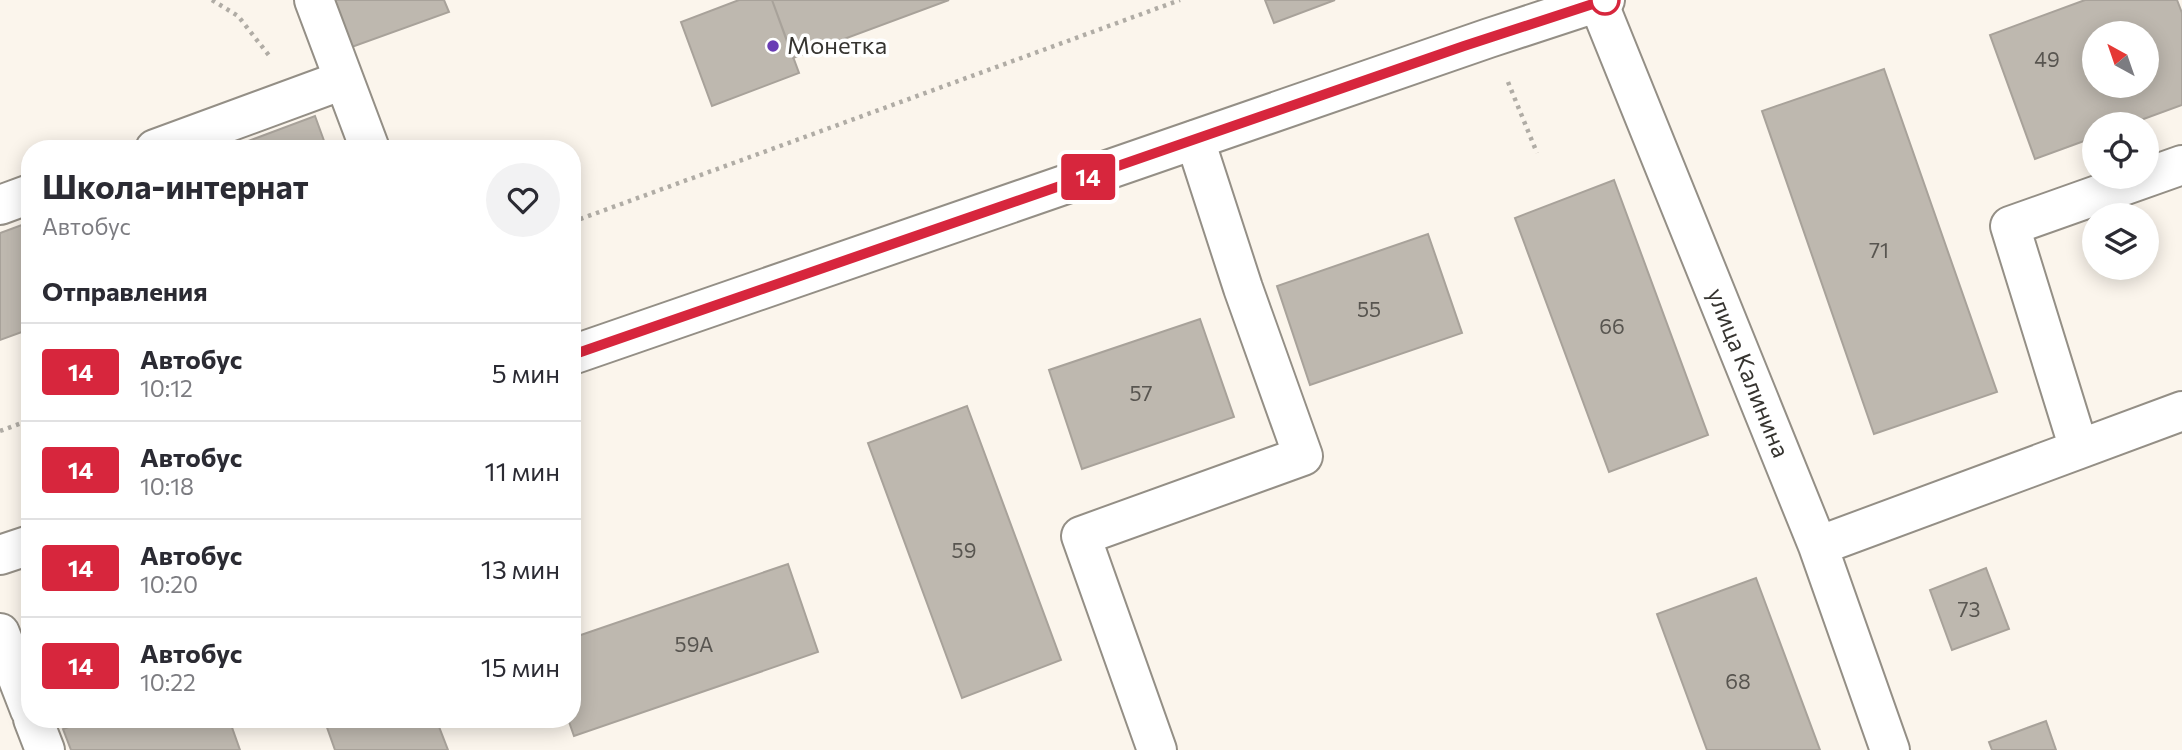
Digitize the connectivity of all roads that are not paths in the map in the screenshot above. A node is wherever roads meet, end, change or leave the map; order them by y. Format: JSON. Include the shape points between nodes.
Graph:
{"nodes":[{"id":1,"x":314,"y":0,"type":"edge"},
{"id":2,"x":1600,"y":1,"type":"edge"},
{"id":3,"x":343,"y":79,"type":"junction"},
{"id":4,"x":179,"y":140,"type":"edge"},
{"id":5,"x":367,"y":140,"type":"edge"},
{"id":6,"x":1195,"y":140,"type":"junction"},
{"id":7,"x":2182,"y":165,"type":"edge"},
{"id":8,"x":21,"y":197,"type":"edge"},
{"id":9,"x":0,"y":205,"type":"edge"},
{"id":10,"x":581,"y":352,"type":"edge"},
{"id":11,"x":2182,"y":411,"type":"edge"},
{"id":12,"x":2079,"y":449,"type":"junction"},
{"id":13,"x":1818,"y":546,"type":"junction"},
{"id":14,"x":21,"y":548,"type":"edge"},
{"id":15,"x":0,"y":555,"type":"edge"},
{"id":16,"x":0,"y":634,"type":"edge"},
{"id":17,"x":21,"y":687,"type":"edge"},
{"id":18,"x":36,"y":728,"type":"edge"},
{"id":19,"x":45,"y":750,"type":"edge"},
{"id":20,"x":1157,"y":750,"type":"edge"},
{"id":21,"x":1890,"y":750,"type":"edge"}],
"edges":[{"from":1,"to":3,"type":"main road"},
{"from":2,"to":6,"type":"main road"},
{"from":2,"to":13,"type":"main road","name":"улица Калинина"},
{"from":3,"to":4,"type":"main road"},
{"from":3,"to":5,"type":"main road"},
{"from":6,"to":10,"type":"main road"},
{"from":6,"to":20,"type":"main road","via":[[1303,456],[1081,536]]},
{"from":7,"to":12,"type":"main road","via":[[2010,226]]},
{"from":8,"to":9,"type":"main road"},
{"from":11,"to":12,"type":"main road"},
{"from":12,"to":13,"type":"main road"},
{"from":13,"to":21,"type":"main road","name":"улица Калинина"},
{"from":14,"to":15,"type":"main road"},
{"from":16,"to":17,"type":"main road"},
{"from":18,"to":19,"type":"main road"}]}
